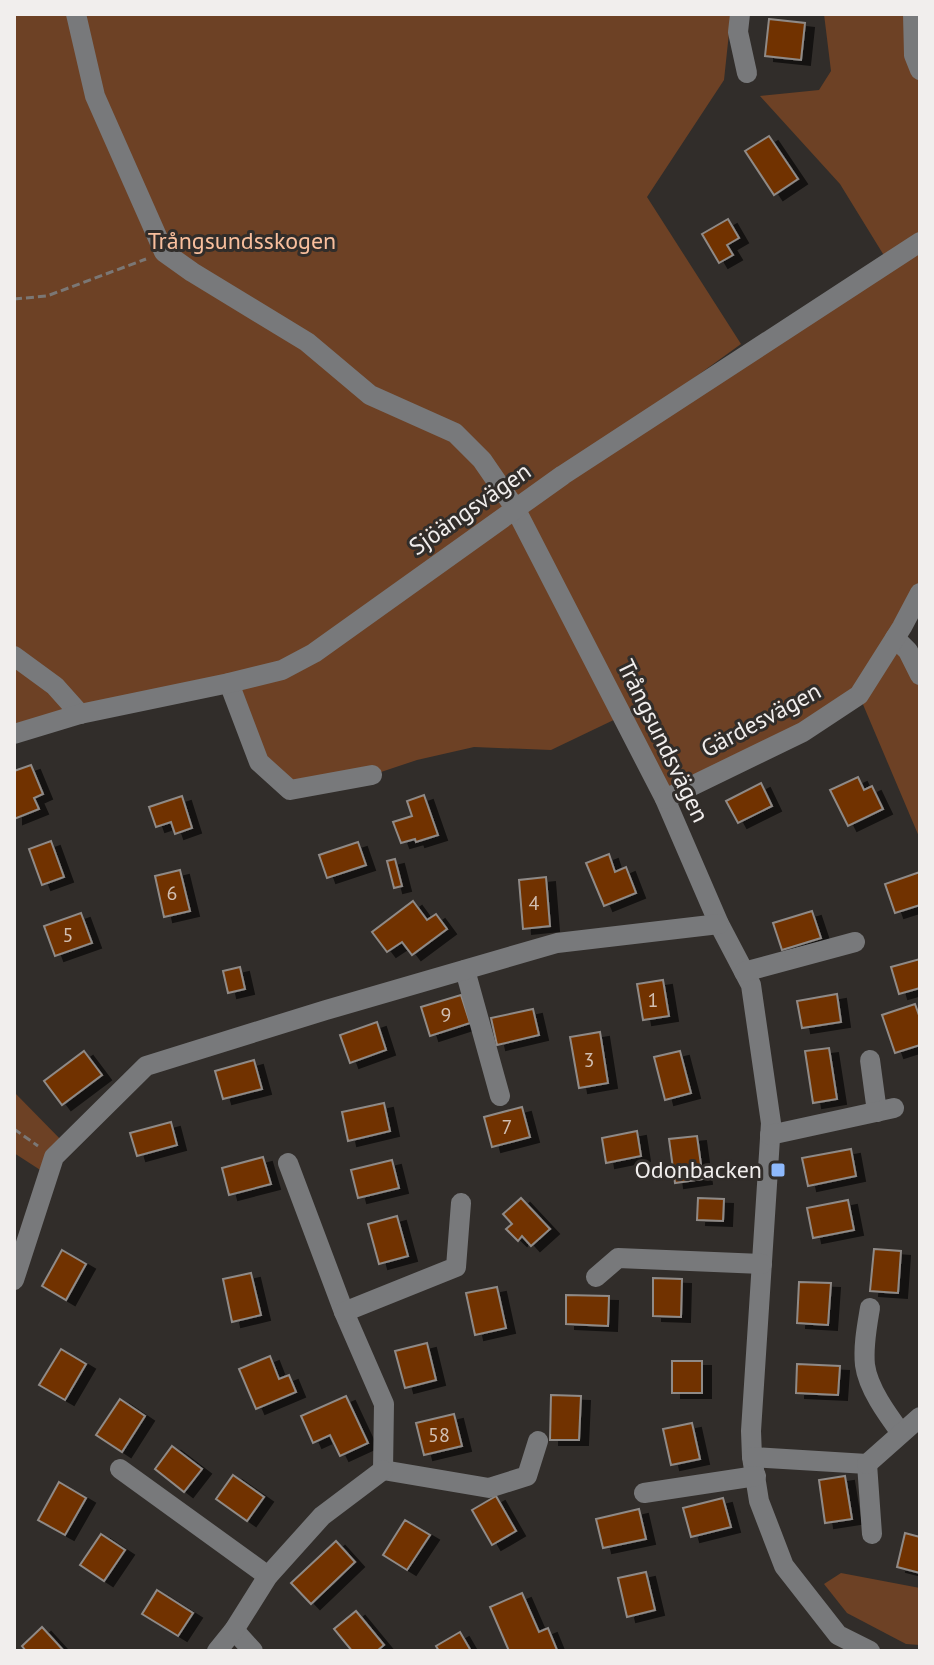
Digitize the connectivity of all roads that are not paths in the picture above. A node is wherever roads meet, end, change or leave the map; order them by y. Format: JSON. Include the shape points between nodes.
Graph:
{"nodes":[{"id":1,"x":76,"y":14,"type":"edge"},
{"id":2,"x":740,"y":14,"type":"edge"},
{"id":3,"x":913,"y":14,"type":"edge"},
{"id":4,"x":920,"y":70,"type":"edge"},
{"id":5,"x":747,"y":73,"type":"dead end"},
{"id":6,"x":920,"y":242,"type":"edge"},
{"id":7,"x":515,"y":508,"type":"junction"},
{"id":8,"x":918,"y":604,"type":"edge"},
{"id":9,"x":895,"y":638,"type":"junction"},
{"id":10,"x":14,"y":656,"type":"edge"},
{"id":11,"x":920,"y":675,"type":"edge"},
{"id":12,"x":229,"y":683,"type":"junction"},
{"id":13,"x":80,"y":714,"type":"junction"},
{"id":14,"x":14,"y":734,"type":"edge"},
{"id":15,"x":372,"y":775,"type":"dead end"},
{"id":16,"x":665,"y":799,"type":"junction"},
{"id":17,"x":719,"y":924,"type":"junction"},
{"id":18,"x":855,"y":942,"type":"dead end"},
{"id":19,"x":465,"y":970,"type":"junction"},
{"id":20,"x":744,"y":972,"type":"junction"},
{"id":21,"x":870,"y":1060,"type":"dead end"},
{"id":22,"x":500,"y":1096,"type":"dead end"},
{"id":23,"x":770,"y":1135,"type":"junction"},
{"id":24,"x":288,"y":1163,"type":"dead end"},
{"id":25,"x":461,"y":1203,"type":"dead end"},
{"id":26,"x":762,"y":1264,"type":"junction"},
{"id":27,"x":596,"y":1277,"type":"dead end"},
{"id":28,"x":14,"y":1280,"type":"edge"},
{"id":29,"x":870,"y":1308,"type":"dead end"},
{"id":30,"x":344,"y":1312,"type":"junction"},
{"id":31,"x":920,"y":1417,"type":"edge"},
{"id":32,"x":901,"y":1433,"type":"junction"},
{"id":33,"x":538,"y":1441,"type":"dead end"},
{"id":34,"x":867,"y":1464,"type":"junction"},
{"id":35,"x":754,"y":1466,"type":"junction"},
{"id":36,"x":120,"y":1469,"type":"dead end"},
{"id":37,"x":383,"y":1470,"type":"junction"},
{"id":38,"x":644,"y":1493,"type":"dead end"},
{"id":39,"x":872,"y":1534,"type":"dead end"},
{"id":40,"x":268,"y":1576,"type":"junction"},
{"id":41,"x":234,"y":1630,"type":"junction"},
{"id":42,"x":217,"y":1651,"type":"edge"},
{"id":43,"x":253,"y":1651,"type":"edge"},
{"id":44,"x":870,"y":1651,"type":"edge"}],
"edges":[{"from":1,"to":7,"type":"street","name":"Trångsundsvägen","via":[[95,96],[164,252],[307,342],[370,395],[455,433],[482,460]]},
{"from":2,"to":5,"type":"street","via":[[738,32]]},
{"from":3,"to":4,"type":"street","via":[[914,55]]},
{"from":6,"to":7,"type":"street","name":"Sjöängsvägen"},
{"from":7,"to":12,"type":"street","name":"Sjöängsvägen","via":[[314,653],[282,670]]},
{"from":7,"to":16,"type":"street","name":"Trångsundsvägen"},
{"from":8,"to":9,"type":"street","name":"Gärdesvägen"},
{"from":9,"to":11,"type":"street"},
{"from":9,"to":16,"type":"street","name":"Gärdesvägen","via":[[859,695],[803,732]]},
{"from":10,"to":13,"type":"street","via":[[55,686]]},
{"from":12,"to":13,"type":"street","name":"Sjöängsvägen"},
{"from":12,"to":15,"type":"street","via":[[259,762],[290,790]]},
{"from":13,"to":14,"type":"street","name":"Sjöängsvägen"},
{"from":16,"to":17,"type":"street","name":"Trångsundsvägen"},
{"from":17,"to":19,"type":"street","via":[[557,943]]},
{"from":17,"to":20,"type":"street","name":"Trångsundsvägen"},
{"from":18,"to":20,"type":"street"},
{"from":19,"to":22,"type":"street"},
{"from":19,"to":28,"type":"street","via":[[146,1066],[54,1157]]},
{"from":20,"to":23,"type":"street","name":"Trångsundsvägen","via":[[751,985]]},
{"from":21,"to":23,"type":"street","via":[[885,1110]]},
{"from":23,"to":26,"type":"street","name":"Trångsundsvägen"},
{"from":24,"to":30,"type":"street"},
{"from":25,"to":30,"type":"street","via":[[456,1267]]},
{"from":26,"to":27,"type":"street","via":[[618,1258]]},
{"from":26,"to":35,"type":"street","name":"Trångsundsvägen","via":[[751,1431]]},
{"from":29,"to":32,"type":"street","via":[[865,1367],[881,1406]]},
{"from":30,"to":37,"type":"street","via":[[384,1404]]},
{"from":31,"to":32,"type":"street"},
{"from":32,"to":34,"type":"street"},
{"from":33,"to":37,"type":"street","via":[[527,1476],[489,1488]]},
{"from":34,"to":35,"type":"street"},
{"from":34,"to":39,"type":"street"},
{"from":35,"to":38,"type":"street"},
{"from":35,"to":44,"type":"street","name":"Trångsundsvägen","via":[[759,1501],[784,1566],[838,1635]]},
{"from":36,"to":40,"type":"street"},
{"from":37,"to":40,"type":"street","via":[[322,1516]]},
{"from":40,"to":41,"type":"street"},
{"from":41,"to":42,"type":"street"},
{"from":41,"to":43,"type":"street"}]}
